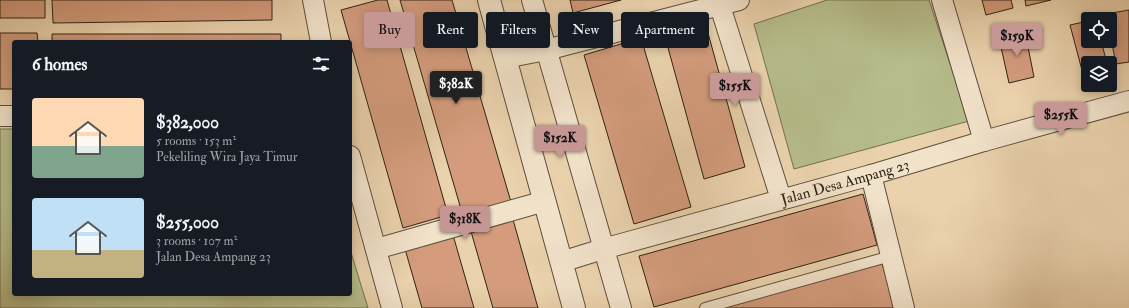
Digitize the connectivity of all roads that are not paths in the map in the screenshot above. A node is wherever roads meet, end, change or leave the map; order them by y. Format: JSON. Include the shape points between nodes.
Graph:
{"nodes":[{"id":1,"x":313,"y":0,"type":"edge"},
{"id":2,"x":488,"y":0,"type":"edge"},
{"id":3,"x":532,"y":0,"type":"edge"},
{"id":4,"x":739,"y":0,"type":"edge"},
{"id":5,"x":942,"y":0,"type":"edge"},
{"id":6,"x":720,"y":6,"type":"junction"},
{"id":7,"x":321,"y":40,"type":"edge"},
{"id":8,"x":546,"y":50,"type":"junction"},
{"id":9,"x":506,"y":58,"type":"junction"},
{"id":10,"x":1129,"y":101,"type":"edge"},
{"id":11,"x":0,"y":116,"type":"edge"},
{"id":12,"x":12,"y":116,"type":"edge"},
{"id":13,"x":984,"y":141,"type":"junction"},
{"id":14,"x":352,"y":163,"type":"edge"},
{"id":15,"x":872,"y":174,"type":"junction"},
{"id":16,"x":781,"y":199,"type":"junction"},
{"id":17,"x":545,"y":201,"type":"junction"},
{"id":18,"x":376,"y":248,"type":"junction"},
{"id":19,"x":603,"y":249,"type":"junction"},
{"id":20,"x":891,"y":256,"type":"junction"},
{"id":21,"x":561,"y":262,"type":"junction"},
{"id":22,"x":392,"y":308,"type":"edge"},
{"id":23,"x":574,"y":308,"type":"edge"},
{"id":24,"x":621,"y":308,"type":"edge"},
{"id":25,"x":705,"y":308,"type":"edge"},
{"id":26,"x":904,"y":308,"type":"edge"}],
"edges":[{"from":1,"to":7,"type":"street"},
{"from":2,"to":9,"type":"street"},
{"from":3,"to":8,"type":"street"},
{"from":4,"to":6,"type":"street"},
{"from":5,"to":13,"type":"street"},
{"from":6,"to":8,"type":"street"},
{"from":6,"to":16,"type":"street"},
{"from":8,"to":9,"type":"street"},
{"from":8,"to":19,"type":"street"},
{"from":9,"to":17,"type":"street"},
{"from":10,"to":13,"type":"street","name":"Jalan Desa Ampang 23"},
{"from":11,"to":12,"type":"street"},
{"from":13,"to":15,"type":"street","name":"Jalan Desa Ampang 23"},
{"from":14,"to":18,"type":"street"},
{"from":15,"to":16,"type":"street","name":"Jalan Desa Ampang 23"},
{"from":15,"to":20,"type":"street"},
{"from":16,"to":19,"type":"street","name":"Jalan Desa Ampang 23"},
{"from":17,"to":18,"type":"street"},
{"from":17,"to":21,"type":"street"},
{"from":18,"to":22,"type":"street"},
{"from":19,"to":21,"type":"street","name":"Jalan Desa Ampang 23"},
{"from":19,"to":24,"type":"street"},
{"from":20,"to":25,"type":"lane"},
{"from":20,"to":26,"type":"street"},
{"from":21,"to":23,"type":"street"}]}
